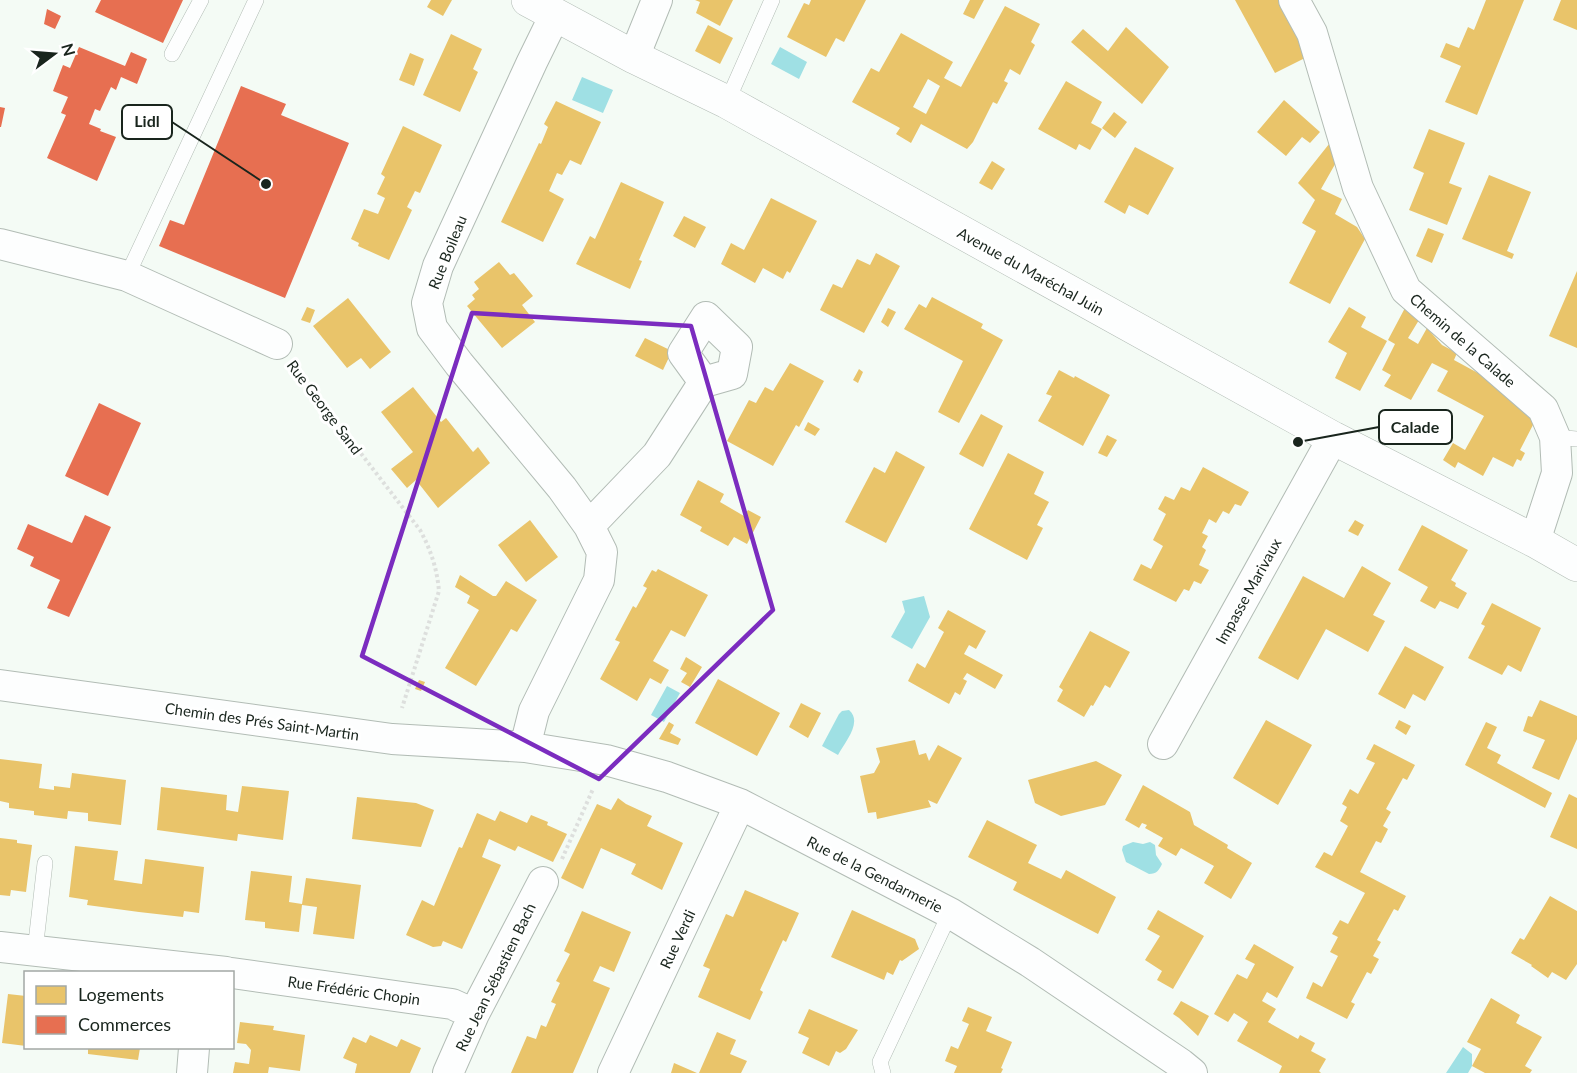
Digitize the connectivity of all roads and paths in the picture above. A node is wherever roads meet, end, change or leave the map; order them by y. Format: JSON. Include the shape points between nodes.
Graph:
{"nodes":[{"id":1,"x":201,"y":0,"type":"edge"},
{"id":2,"x":256,"y":0,"type":"edge"},
{"id":3,"x":657,"y":0,"type":"edge"},
{"id":4,"x":772,"y":0,"type":"edge"},
{"id":5,"x":1294,"y":0,"type":"edge"},
{"id":6,"x":542,"y":8,"type":"edge"},
{"id":7,"x":172,"y":54,"type":"dead end"},
{"id":8,"x":634,"y":57,"type":"junction"},
{"id":9,"x":727,"y":102,"type":"junction"},
{"id":10,"x":0,"y":244,"type":"edge"},
{"id":11,"x":127,"y":276,"type":"junction"},
{"id":12,"x":277,"y":344,"type":"joint"},
{"id":13,"x":704,"y":382,"type":"dead end"},
{"id":14,"x":1333,"y":438,"type":"junction"},
{"id":15,"x":1566,"y":438,"type":"edge"},
{"id":16,"x":589,"y":526,"type":"junction"},
{"id":17,"x":1535,"y":541,"type":"junction"},
{"id":18,"x":1577,"y":565,"type":"edge"},
{"id":19,"x":0,"y":685,"type":"edge"},
{"id":20,"x":392,"y":739,"type":"junction"},
{"id":21,"x":1163,"y":744,"type":"dead end"},
{"id":22,"x":525,"y":747,"type":"junction"},
{"id":23,"x":606,"y":760,"type":"junction"},
{"id":24,"x":740,"y":804,"type":"junction"},
{"id":25,"x":45,"y":863,"type":"dead end"},
{"id":26,"x":543,"y":882,"type":"joint"},
{"id":27,"x":950,"y":913,"type":"junction"},
{"id":28,"x":0,"y":947,"type":"edge"},
{"id":29,"x":35,"y":951,"type":"junction"},
{"id":30,"x":210,"y":971,"type":"edge"},
{"id":31,"x":234,"y":973,"type":"edge"},
{"id":32,"x":474,"y":1014,"type":"junction"},
{"id":33,"x":194,"y":1049,"type":"edge"},
{"id":34,"x":192,"y":1073,"type":"edge"},
{"id":35,"x":448,"y":1073,"type":"edge"},
{"id":36,"x":613,"y":1073,"type":"edge"},
{"id":37,"x":883,"y":1073,"type":"edge"},
{"id":38,"x":1192,"y":1073,"type":"edge"}],
"edges":[{"from":1,"to":7,"type":"lane"},
{"from":2,"to":11,"type":"lane"},
{"from":3,"to":8,"type":"street"},
{"from":4,"to":9,"type":"lane"},
{"from":5,"to":15,"type":"street","name":"Chemin de la Calade","via":[[1312,33],[1358,188],[1406,291],[1543,409]]},
{"from":6,"to":8,"type":"main road","name":"Avenue du Maréchal Juin"},
{"from":6,"to":16,"type":"street","name":"Rue Boileau","via":[[532,63],[438,266],[427,303],[432,328]]},
{"from":8,"to":9,"type":"main road","name":"Avenue du Maréchal Juin"},
{"from":9,"to":14,"type":"main road","name":"Avenue du Maréchal Juin"},
{"from":10,"to":11,"type":"street"},
{"from":11,"to":12,"type":"street"},
{"from":12,"to":20,"type":"path","name":"Rue George Sand","via":[[420,530],[438,575],[439,591]]},
{"from":13,"to":16,"type":"street","via":[[657,455]]},
{"from":14,"to":17,"type":"main road","name":"Avenue du Maréchal Juin"},
{"from":14,"to":21,"type":"street","name":"Impasse Marivaux"},
{"from":15,"to":17,"type":"street","name":"Chemin de la Calade"},
{"from":16,"to":22,"type":"street","name":"Rue Boileau","via":[[602,552],[599,580],[534,711]]},
{"from":17,"to":18,"type":"main road","name":"Avenue du Maréchal Juin"},
{"from":19,"to":20,"type":"street","name":"Chemin des Prés Saint-Martin"},
{"from":20,"to":22,"type":"street","name":"Chemin des Prés Saint-Martin"},
{"from":22,"to":23,"type":"street","name":"Rue de la Gendarmerie"},
{"from":23,"to":24,"type":"street","name":"Rue de la Gendarmerie"},
{"from":23,"to":26,"type":"path","via":[[556,871]]},
{"from":24,"to":27,"type":"street","name":"Rue de la Gendarmerie"},
{"from":24,"to":36,"type":"street","name":"Rue Verdi"},
{"from":25,"to":29,"type":"lane"},
{"from":26,"to":32,"type":"street","name":"Rue Jean Sébastien Bach"},
{"from":27,"to":37,"type":"lane","via":[[880,1062]]},
{"from":27,"to":38,"type":"street","name":"Rue de la Gendarmerie","via":[[1030,962]]},
{"from":28,"to":29,"type":"street"},
{"from":29,"to":30,"type":"street"},
{"from":31,"to":32,"type":"street","name":"Rue Frédéric Chopin","via":[[452,1004]]},
{"from":32,"to":35,"type":"street","name":"Rue Jean Sébastien Bach"},
{"from":33,"to":34,"type":"street"}]}
